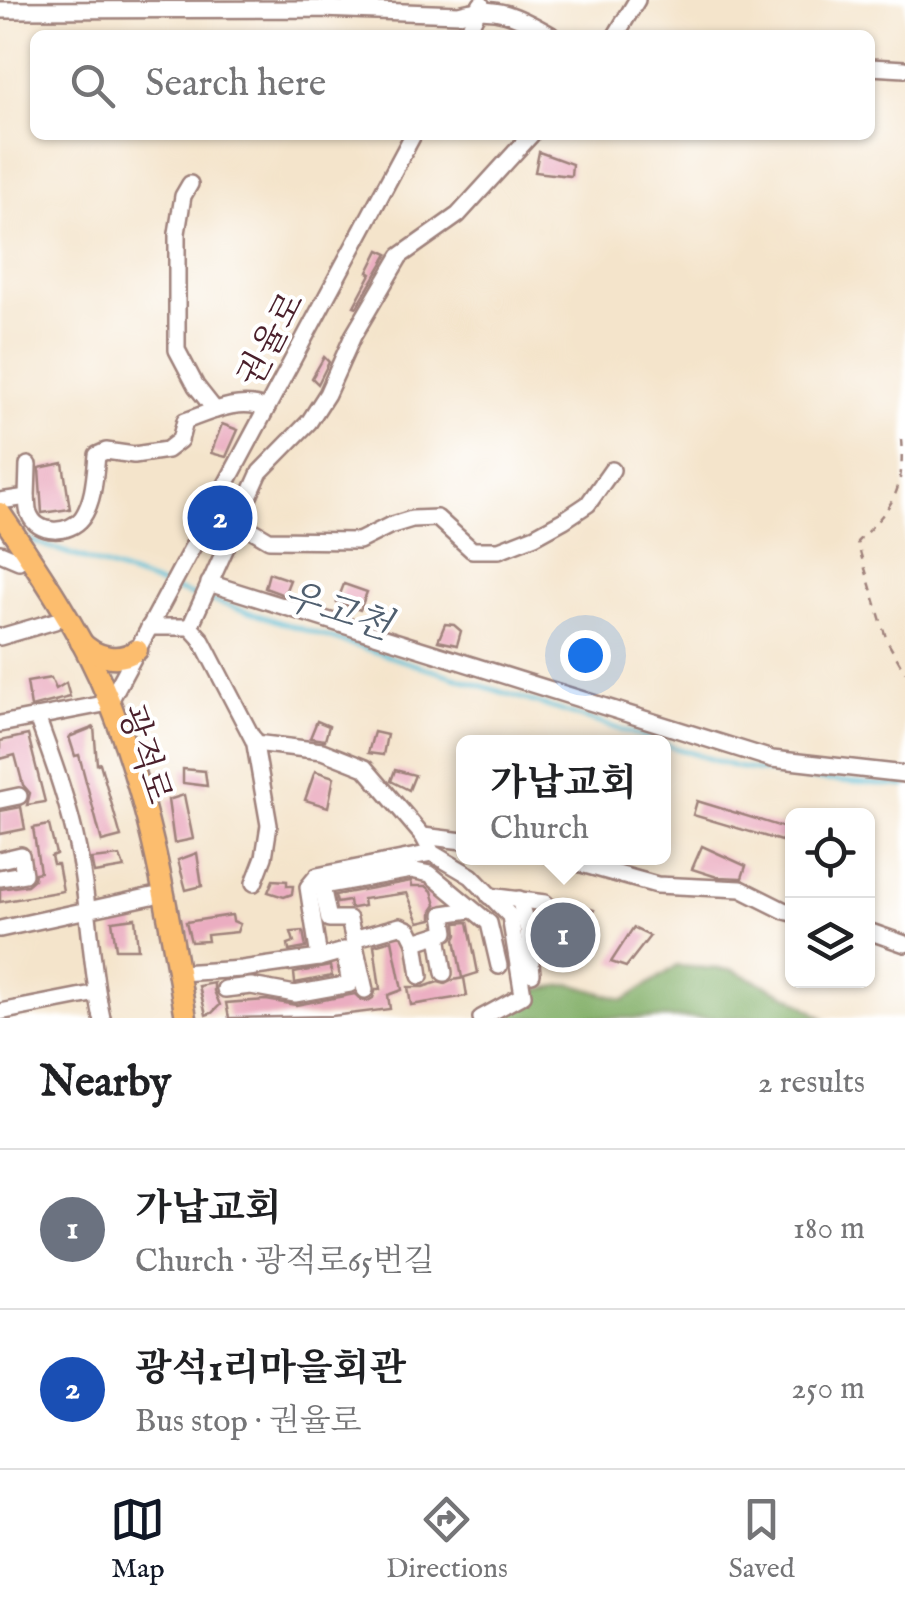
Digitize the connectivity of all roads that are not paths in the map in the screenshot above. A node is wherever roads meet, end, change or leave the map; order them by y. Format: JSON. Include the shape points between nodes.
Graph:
{"nodes":[{"id":1,"x":637,"y":0,"type":"edge"},
{"id":2,"x":53,"y":4,"type":"edge"},
{"id":3,"x":312,"y":4,"type":"edge"},
{"id":4,"x":481,"y":4,"type":"edge"},
{"id":5,"x":0,"y":10,"type":"edge"},
{"id":6,"x":468,"y":30,"type":"edge"},
{"id":7,"x":542,"y":30,"type":"edge"},
{"id":8,"x":619,"y":30,"type":"edge"},
{"id":9,"x":875,"y":67,"type":"edge"},
{"id":10,"x":905,"y":69,"type":"edge"},
{"id":11,"x":410,"y":140,"type":"edge"},
{"id":12,"x":526,"y":140,"type":"edge"},
{"id":13,"x":190,"y":184,"type":"dead end"},
{"id":14,"x":266,"y":409,"type":"junction"},
{"id":15,"x":215,"y":410,"type":"junction"},
{"id":16,"x":28,"y":465,"type":"dead end"},
{"id":17,"x":612,"y":470,"type":"dead end"},
{"id":18,"x":27,"y":497,"type":"junction"},
{"id":19,"x":0,"y":501,"type":"edge"},
{"id":20,"x":0,"y":513,"type":"edge"},
{"id":21,"x":237,"y":521,"type":"junction"},
{"id":22,"x":0,"y":530,"type":"edge"},
{"id":23,"x":15,"y":555,"type":"edge"},
{"id":24,"x":207,"y":586,"type":"junction"},
{"id":25,"x":153,"y":620,"type":"junction"},
{"id":26,"x":193,"y":620,"type":"junction"},
{"id":27,"x":56,"y":621,"type":"junction"},
{"id":28,"x":0,"y":636,"type":"edge"},
{"id":29,"x":77,"y":636,"type":"junction"},
{"id":30,"x":137,"y":650,"type":"junction"},
{"id":31,"x":103,"y":704,"type":"junction"},
{"id":32,"x":36,"y":717,"type":"junction"},
{"id":33,"x":0,"y":724,"type":"edge"},
{"id":34,"x":254,"y":740,"type":"junction"},
{"id":35,"x":905,"y":774,"type":"edge"},
{"id":36,"x":19,"y":796,"type":"dead end"},
{"id":37,"x":0,"y":800,"type":"edge"},
{"id":38,"x":422,"y":836,"type":"junction"},
{"id":39,"x":456,"y":840,"type":"edge"},
{"id":40,"x":432,"y":852,"type":"junction"},
{"id":41,"x":0,"y":860,"type":"edge"},
{"id":42,"x":585,"y":865,"type":"edge"},
{"id":43,"x":0,"y":878,"type":"edge"},
{"id":44,"x":254,"y":882,"type":"dead end"},
{"id":45,"x":152,"y":896,"type":"junction"},
{"id":46,"x":489,"y":896,"type":"junction"},
{"id":47,"x":520,"y":899,"type":"junction"},
{"id":48,"x":544,"y":903,"type":"dead end"},
{"id":49,"x":470,"y":910,"type":"junction"},
{"id":50,"x":88,"y":911,"type":"junction"},
{"id":51,"x":785,"y":911,"type":"edge"},
{"id":52,"x":0,"y":929,"type":"edge"},
{"id":53,"x":875,"y":933,"type":"edge"},
{"id":54,"x":438,"y":935,"type":"junction"},
{"id":55,"x":415,"y":942,"type":"junction"},
{"id":56,"x":905,"y":944,"type":"edge"},
{"id":57,"x":351,"y":945,"type":"junction"},
{"id":58,"x":318,"y":958,"type":"junction"},
{"id":59,"x":500,"y":966,"type":"dead end"},
{"id":60,"x":179,"y":973,"type":"junction"},
{"id":61,"x":444,"y":973,"type":"dead end"},
{"id":62,"x":532,"y":974,"type":"dead end"},
{"id":63,"x":420,"y":976,"type":"dead end"},
{"id":64,"x":225,"y":989,"type":"dead end"},
{"id":65,"x":365,"y":990,"type":"dead end"},
{"id":66,"x":96,"y":993,"type":"junction"},
{"id":67,"x":39,"y":1011,"type":"edge"},
{"id":68,"x":0,"y":1012,"type":"edge"},
{"id":69,"x":102,"y":1018,"type":"edge"},
{"id":70,"x":174,"y":1018,"type":"edge"},
{"id":71,"x":186,"y":1018,"type":"edge"},
{"id":72,"x":481,"y":1018,"type":"edge"}],
"edges":[{"from":1,"to":8,"type":"street"},
{"from":2,"to":3,"type":"street"},
{"from":2,"to":5,"type":"street"},
{"from":3,"to":4,"type":"street","via":[[458,14]]},
{"from":4,"to":6,"type":"street"},
{"from":4,"to":7,"type":"street"},
{"from":9,"to":10,"type":"street"},
{"from":11,"to":14,"type":"street","name":"권율로"},
{"from":12,"to":21,"type":"street","via":[[458,215],[400,256],[327,394],[260,472]]},
{"from":13,"to":15,"type":"street","via":[[177,233],[176,350]]},
{"from":14,"to":15,"type":"street","via":[[253,403]]},
{"from":14,"to":25,"type":"street","name":"권율로"},
{"from":15,"to":18,"type":"street","via":[[185,421],[180,440],[167,450],[96,455],[88,509],[64,531],[36,524]]},
{"from":16,"to":18,"type":"street"},
{"from":17,"to":21,"type":"street","via":[[588,504],[498,550],[472,550],[437,518],[412,519],[359,541],[270,540]]},
{"from":18,"to":19,"type":"street"},
{"from":20,"to":23,"type":"main road"},
{"from":21,"to":24,"type":"street"},
{"from":22,"to":23,"type":"main road","name":"광적로"},
{"from":23,"to":27,"type":"main road","name":"광적로"},
{"from":23,"to":29,"type":"main road","name":"광적로"},
{"from":24,"to":26,"type":"street"},
{"from":24,"to":35,"type":"street","via":[[772,759]]},
{"from":25,"to":26,"type":"street"},
{"from":25,"to":30,"type":"street"},
{"from":26,"to":34,"type":"street"},
{"from":27,"to":28,"type":"street"},
{"from":27,"to":31,"type":"main road","name":"광적로"},
{"from":29,"to":30,"type":"main road","via":[[104,656]]},
{"from":29,"to":31,"type":"main road","name":"광적로","via":[[98,676]]},
{"from":30,"to":31,"type":"street"},
{"from":31,"to":32,"type":"street"},
{"from":31,"to":45,"type":"main road","name":"광적로"},
{"from":31,"to":60,"type":"main road","name":"광적로","via":[[134,770]]},
{"from":32,"to":33,"type":"street"},
{"from":32,"to":50,"type":"street","via":[[67,799]]},
{"from":34,"to":38,"type":"street","via":[[322,751],[365,768]]},
{"from":34,"to":44,"type":"street","via":[[269,825]]},
{"from":36,"to":37,"type":"street"},
{"from":38,"to":39,"type":"street"},
{"from":38,"to":40,"type":"street"},
{"from":40,"to":46,"type":"street"},
{"from":40,"to":58,"type":"street","via":[[317,876],[308,887]]},
{"from":41,"to":43,"type":"street","via":[[21,856],[24,874]]},
{"from":42,"to":51,"type":"street","via":[[657,885],[742,889]]},
{"from":45,"to":50,"type":"street"},
{"from":45,"to":70,"type":"main road","name":"광적로"},
{"from":46,"to":47,"type":"street"},
{"from":46,"to":72,"type":"street","via":[[510,916],[522,996]]},
{"from":47,"to":48,"type":"street"},
{"from":47,"to":62,"type":"street"},
{"from":49,"to":54,"type":"street","via":[[443,914],[446,932]]},
{"from":49,"to":57,"type":"street","via":[[430,874],[411,870],[322,886],[328,919],[349,919]]},
{"from":49,"to":59,"type":"street","via":[[488,923]]},
{"from":50,"to":52,"type":"street"},
{"from":50,"to":66,"type":"street"},
{"from":53,"to":56,"type":"street"},
{"from":54,"to":55,"type":"street"},
{"from":54,"to":61,"type":"street"},
{"from":55,"to":57,"type":"street","via":[[400,926]]},
{"from":55,"to":63,"type":"street"},
{"from":57,"to":58,"type":"street"},
{"from":57,"to":64,"type":"street","via":[[350,984],[295,994]]},
{"from":57,"to":65,"type":"street"},
{"from":58,"to":60,"type":"street"},
{"from":60,"to":71,"type":"main road","name":"광적로"},
{"from":66,"to":67,"type":"street"},
{"from":66,"to":69,"type":"street"},
{"from":67,"to":68,"type":"street"}]}
